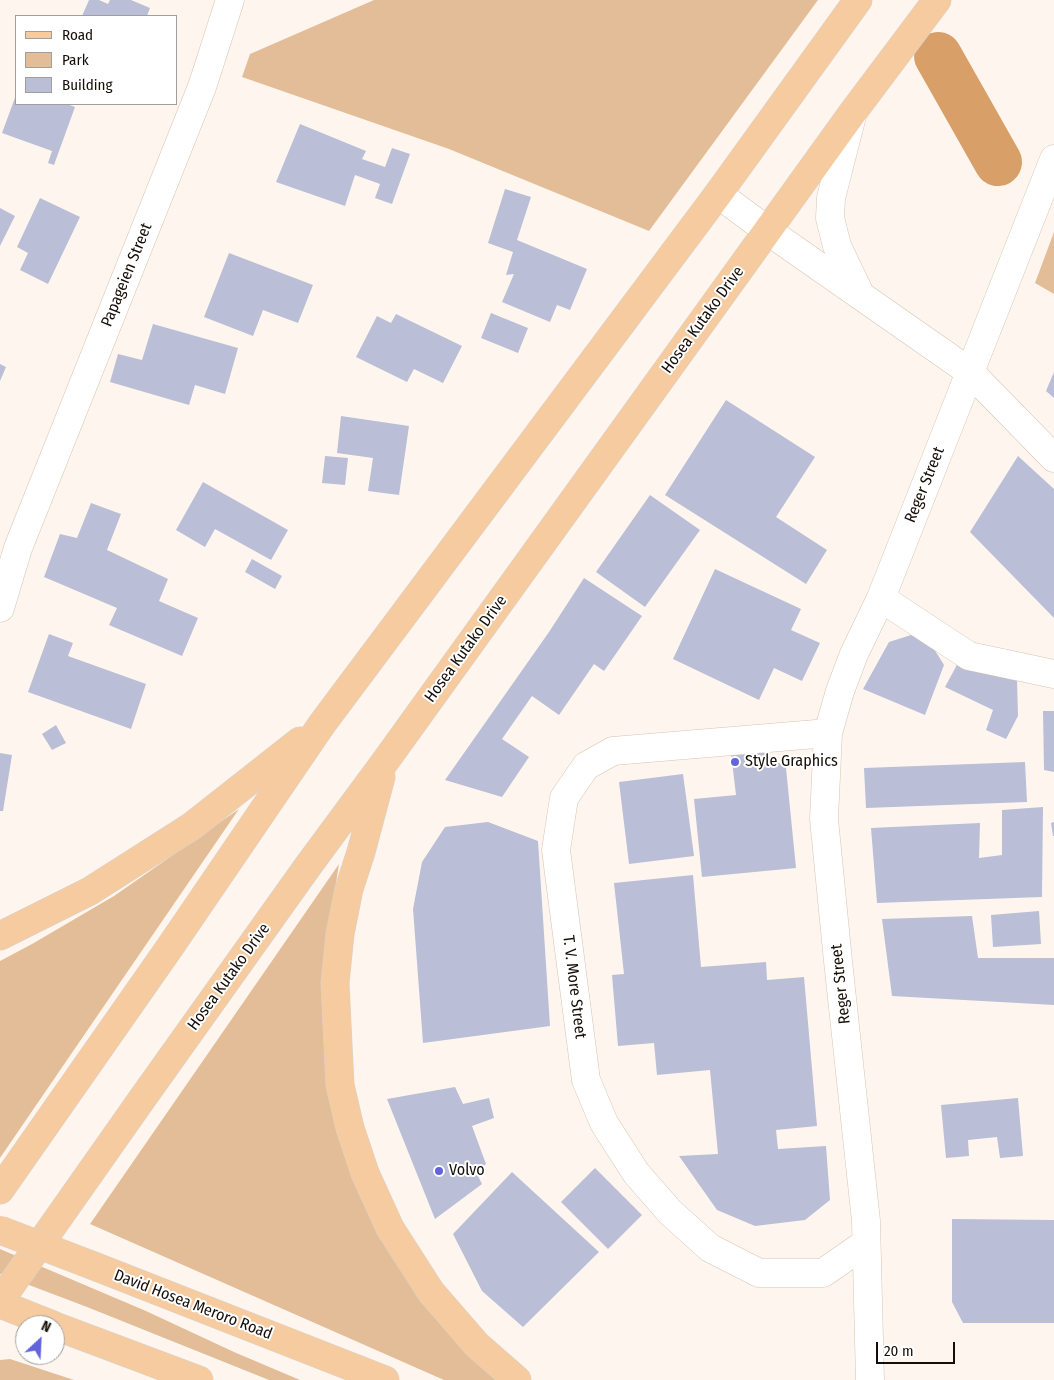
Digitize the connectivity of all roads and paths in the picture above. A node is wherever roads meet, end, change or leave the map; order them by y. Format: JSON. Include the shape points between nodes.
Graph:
{"nodes":[{"id":1,"x":230,"y":0,"type":"edge"},
{"id":2,"x":858,"y":0,"type":"edge"},
{"id":3,"x":937,"y":0,"type":"edge"},
{"id":4,"x":853,"y":112,"type":"junction"},
{"id":5,"x":1054,"y":159,"type":"edge"},
{"id":6,"x":718,"y":194,"type":"junction"},
{"id":7,"x":768,"y":230,"type":"junction"},
{"id":8,"x":860,"y":294,"type":"junction"},
{"id":9,"x":970,"y":372,"type":"junction"},
{"id":10,"x":1054,"y":458,"type":"edge"},
{"id":11,"x":9,"y":544,"type":"edge"},
{"id":12,"x":881,"y":598,"type":"junction"},
{"id":13,"x":0,"y":608,"type":"edge"},
{"id":14,"x":1054,"y":674,"type":"edge"},
{"id":15,"x":322,"y":724,"type":"junction"},
{"id":16,"x":828,"y":733,"type":"junction"},
{"id":17,"x":384,"y":763,"type":"junction"},
{"id":18,"x":0,"y":936,"type":"edge"},
{"id":19,"x":0,"y":1190,"type":"edge"},
{"id":20,"x":0,"y":1230,"type":"edge"},
{"id":21,"x":866,"y":1243,"type":"junction"},
{"id":22,"x":0,"y":1302,"type":"edge"},
{"id":23,"x":30,"y":1315,"type":"edge"},
{"id":24,"x":65,"y":1329,"type":"edge"},
{"id":25,"x":120,"y":1350,"type":"junction"},
{"id":26,"x":160,"y":1380,"type":"edge"},
{"id":27,"x":199,"y":1380,"type":"edge"},
{"id":28,"x":385,"y":1380,"type":"edge"},
{"id":29,"x":517,"y":1380,"type":"edge"},
{"id":30,"x":870,"y":1380,"type":"edge"}],
"edges":[{"from":1,"to":11,"type":"street","name":"Papageien Street","via":[[202,87]]},
{"from":2,"to":6,"type":"main road"},
{"from":3,"to":4,"type":"main road","name":"Hosea Kutako Drive"},
{"from":4,"to":7,"type":"main road","name":"Hosea Kutako Drive"},
{"from":4,"to":8,"type":"street","via":[[831,198],[830,218],[837,246]]},
{"from":5,"to":9,"type":"street","name":"Reger Street"},
{"from":6,"to":7,"type":"street"},
{"from":6,"to":15,"type":"main road"},
{"from":7,"to":8,"type":"street"},
{"from":7,"to":17,"type":"main road","name":"Hosea Kutako Drive"},
{"from":8,"to":9,"type":"street"},
{"from":9,"to":10,"type":"street"},
{"from":9,"to":12,"type":"street","name":"Reger Street"},
{"from":11,"to":13,"type":"street","name":"Papageien Street"},
{"from":12,"to":14,"type":"street","via":[[969,656]]},
{"from":12,"to":16,"type":"street","name":"Reger Street","via":[[854,654]]},
{"from":15,"to":18,"type":"main road","via":[[192,826],[90,891]]},
{"from":15,"to":19,"type":"main road"},
{"from":16,"to":21,"type":"street","name":"Reger Street","via":[[824,818]]},
{"from":16,"to":21,"type":"street","name":"T. V. More Street","via":[[613,751],[586,766],[564,798],[556,850],[586,1080],[604,1123],[636,1173],[670,1212],[710,1248],[759,1273],[823,1273]]},
{"from":17,"to":22,"type":"main road","name":"Hosea Kutako Drive"},
{"from":17,"to":29,"type":"main road","via":[[340,934],[335,982],[340,1085],[365,1173],[390,1228],[431,1292],[477,1345]]},
{"from":20,"to":28,"type":"main road","name":"David Hosea Meroro Road","bridge":true},
{"from":21,"to":30,"type":"street","name":"Reger Street"},
{"from":22,"to":23,"type":"main road"},
{"from":24,"to":25,"type":"main road"},
{"from":25,"to":26,"type":"main road"},
{"from":25,"to":27,"type":"main road"}]}
